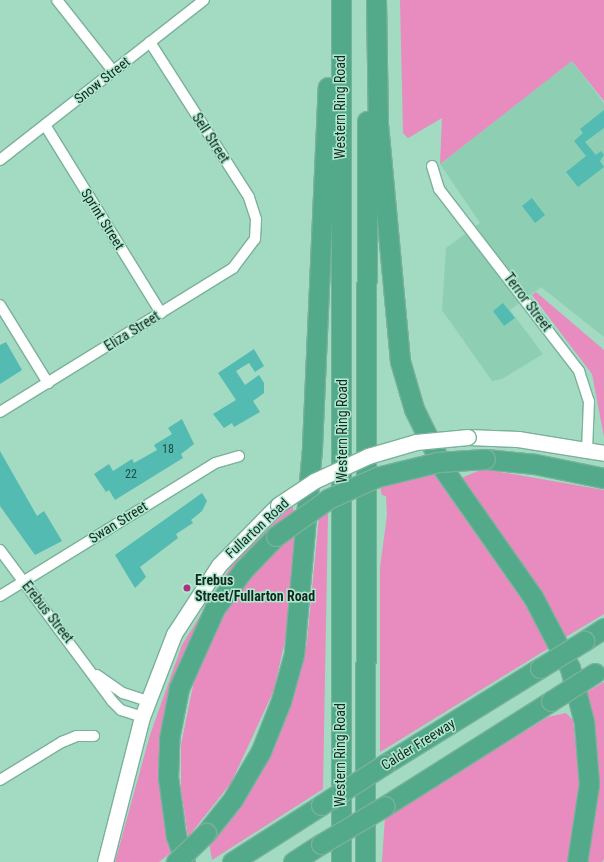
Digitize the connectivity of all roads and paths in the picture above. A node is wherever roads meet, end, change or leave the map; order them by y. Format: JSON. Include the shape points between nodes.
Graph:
{"nodes":[{"id":1,"x":57,"y":0,"type":"edge"},
{"id":2,"x":204,"y":0,"type":"edge"},
{"id":3,"x":330,"y":0,"type":"edge"},
{"id":4,"x":341,"y":0,"type":"edge"},
{"id":5,"x":367,"y":0,"type":"edge"},
{"id":6,"x":376,"y":0,"type":"edge"},
{"id":7,"x":150,"y":42,"type":"junction"},
{"id":8,"x":113,"y":71,"type":"junction"},
{"id":9,"x":45,"y":125,"type":"junction"},
{"id":10,"x":0,"y":160,"type":"edge"},
{"id":11,"x":432,"y":166,"type":"dead end"},
{"id":12,"x":254,"y":239,"type":"joint"},
{"id":13,"x":0,"y":305,"type":"edge"},
{"id":14,"x":161,"y":313,"type":"junction"},
{"id":15,"x":48,"y":383,"type":"junction"},
{"id":16,"x":0,"y":412,"type":"edge"},
{"id":17,"x":587,"y":450,"type":"junction"},
{"id":18,"x":604,"y":453,"type":"edge"},
{"id":19,"x":239,"y":456,"type":"dead end"},
{"id":20,"x":604,"y":478,"type":"edge"},
{"id":21,"x":0,"y":550,"type":"edge"},
{"id":22,"x":24,"y":581,"type":"junction"},
{"id":23,"x":0,"y":596,"type":"edge"},
{"id":24,"x":604,"y":628,"type":"edge"},
{"id":25,"x":600,"y":670,"type":"edge"},
{"id":26,"x":95,"y":674,"type":"junction"},
{"id":27,"x":147,"y":701,"type":"junction"},
{"id":28,"x":142,"y":717,"type":"junction"},
{"id":29,"x":94,"y":736,"type":"dead end"},
{"id":30,"x":0,"y":780,"type":"edge"},
{"id":31,"x":105,"y":862,"type":"edge"},
{"id":32,"x":176,"y":862,"type":"edge"},
{"id":33,"x":185,"y":862,"type":"edge"},
{"id":34,"x":232,"y":862,"type":"edge"},
{"id":35,"x":292,"y":862,"type":"edge"},
{"id":36,"x":341,"y":862,"type":"edge"},
{"id":37,"x":365,"y":862,"type":"edge"},
{"id":38,"x":577,"y":862,"type":"edge"}],
"edges":[{"from":1,"to":8,"type":"street"},
{"from":2,"to":7,"type":"street","name":"Snow Street"},
{"from":3,"to":32,"type":"highway","bridge":true,"via":[[323,237],[310,462],[294,654],[281,701],[261,751],[233,799],[206,833]]},
{"from":4,"to":36,"type":"highway","name":"Western Ring Road"},
{"from":5,"to":37,"type":"highway","name":"Western Ring Road"},
{"from":6,"to":38,"type":"highway","via":[[378,124],[400,361],[414,409],[444,470],[533,597],[570,668],[584,722],[589,784]]},
{"from":7,"to":8,"type":"street","name":"Snow Street"},
{"from":7,"to":12,"type":"street","name":"Sell Street","via":[[249,197],[256,219]]},
{"from":8,"to":9,"type":"street","name":"Snow Street"},
{"from":9,"to":10,"type":"street","name":"Snow Street"},
{"from":9,"to":14,"type":"street","name":"Sprint Street"},
{"from":11,"to":17,"type":"street","name":"Terror Street","via":[[439,189],[576,365],[589,401]]},
{"from":12,"to":14,"type":"street","name":"Eliza Street","via":[[233,268]]},
{"from":13,"to":15,"type":"street"},
{"from":14,"to":15,"type":"street","name":"Eliza Street"},
{"from":15,"to":16,"type":"street","name":"Eliza Street"},
{"from":17,"to":18,"type":"main road","name":"Fullarton Road"},
{"from":17,"to":27,"type":"main road","name":"Fullarton Road","bridge":true,"via":[[506,438],[468,437],[416,442],[362,458],[314,481],[278,505],[233,548],[193,600],[174,634]]},
{"from":19,"to":22,"type":"street","name":"Swan Street","via":[[214,463]]},
{"from":20,"to":33,"type":"highway","bridge":true,"via":[[535,464],[485,459],[438,462],[377,477],[328,499],[276,536],[244,569],[215,608],[179,688],[169,739],[168,789],[176,836]]},
{"from":21,"to":22,"type":"street","name":"Erebus Street"},
{"from":22,"to":23,"type":"street","name":"Swan Street"},
{"from":22,"to":26,"type":"street","name":"Erebus Street"},
{"from":24,"to":34,"type":"highway","name":"Calder Freeway","bridge":true},
{"from":25,"to":35,"type":"highway","bridge":true},
{"from":26,"to":27,"type":"street","name":"Erebus Street","via":[[123,693]]},
{"from":26,"to":28,"type":"street","name":"Erebus Street","via":[[118,707]]},
{"from":27,"to":28,"type":"main road","name":"Fullarton Road"},
{"from":28,"to":31,"type":"main road","name":"Fullarton Road"},
{"from":29,"to":30,"type":"street","via":[[76,736],[62,742]]}]}
